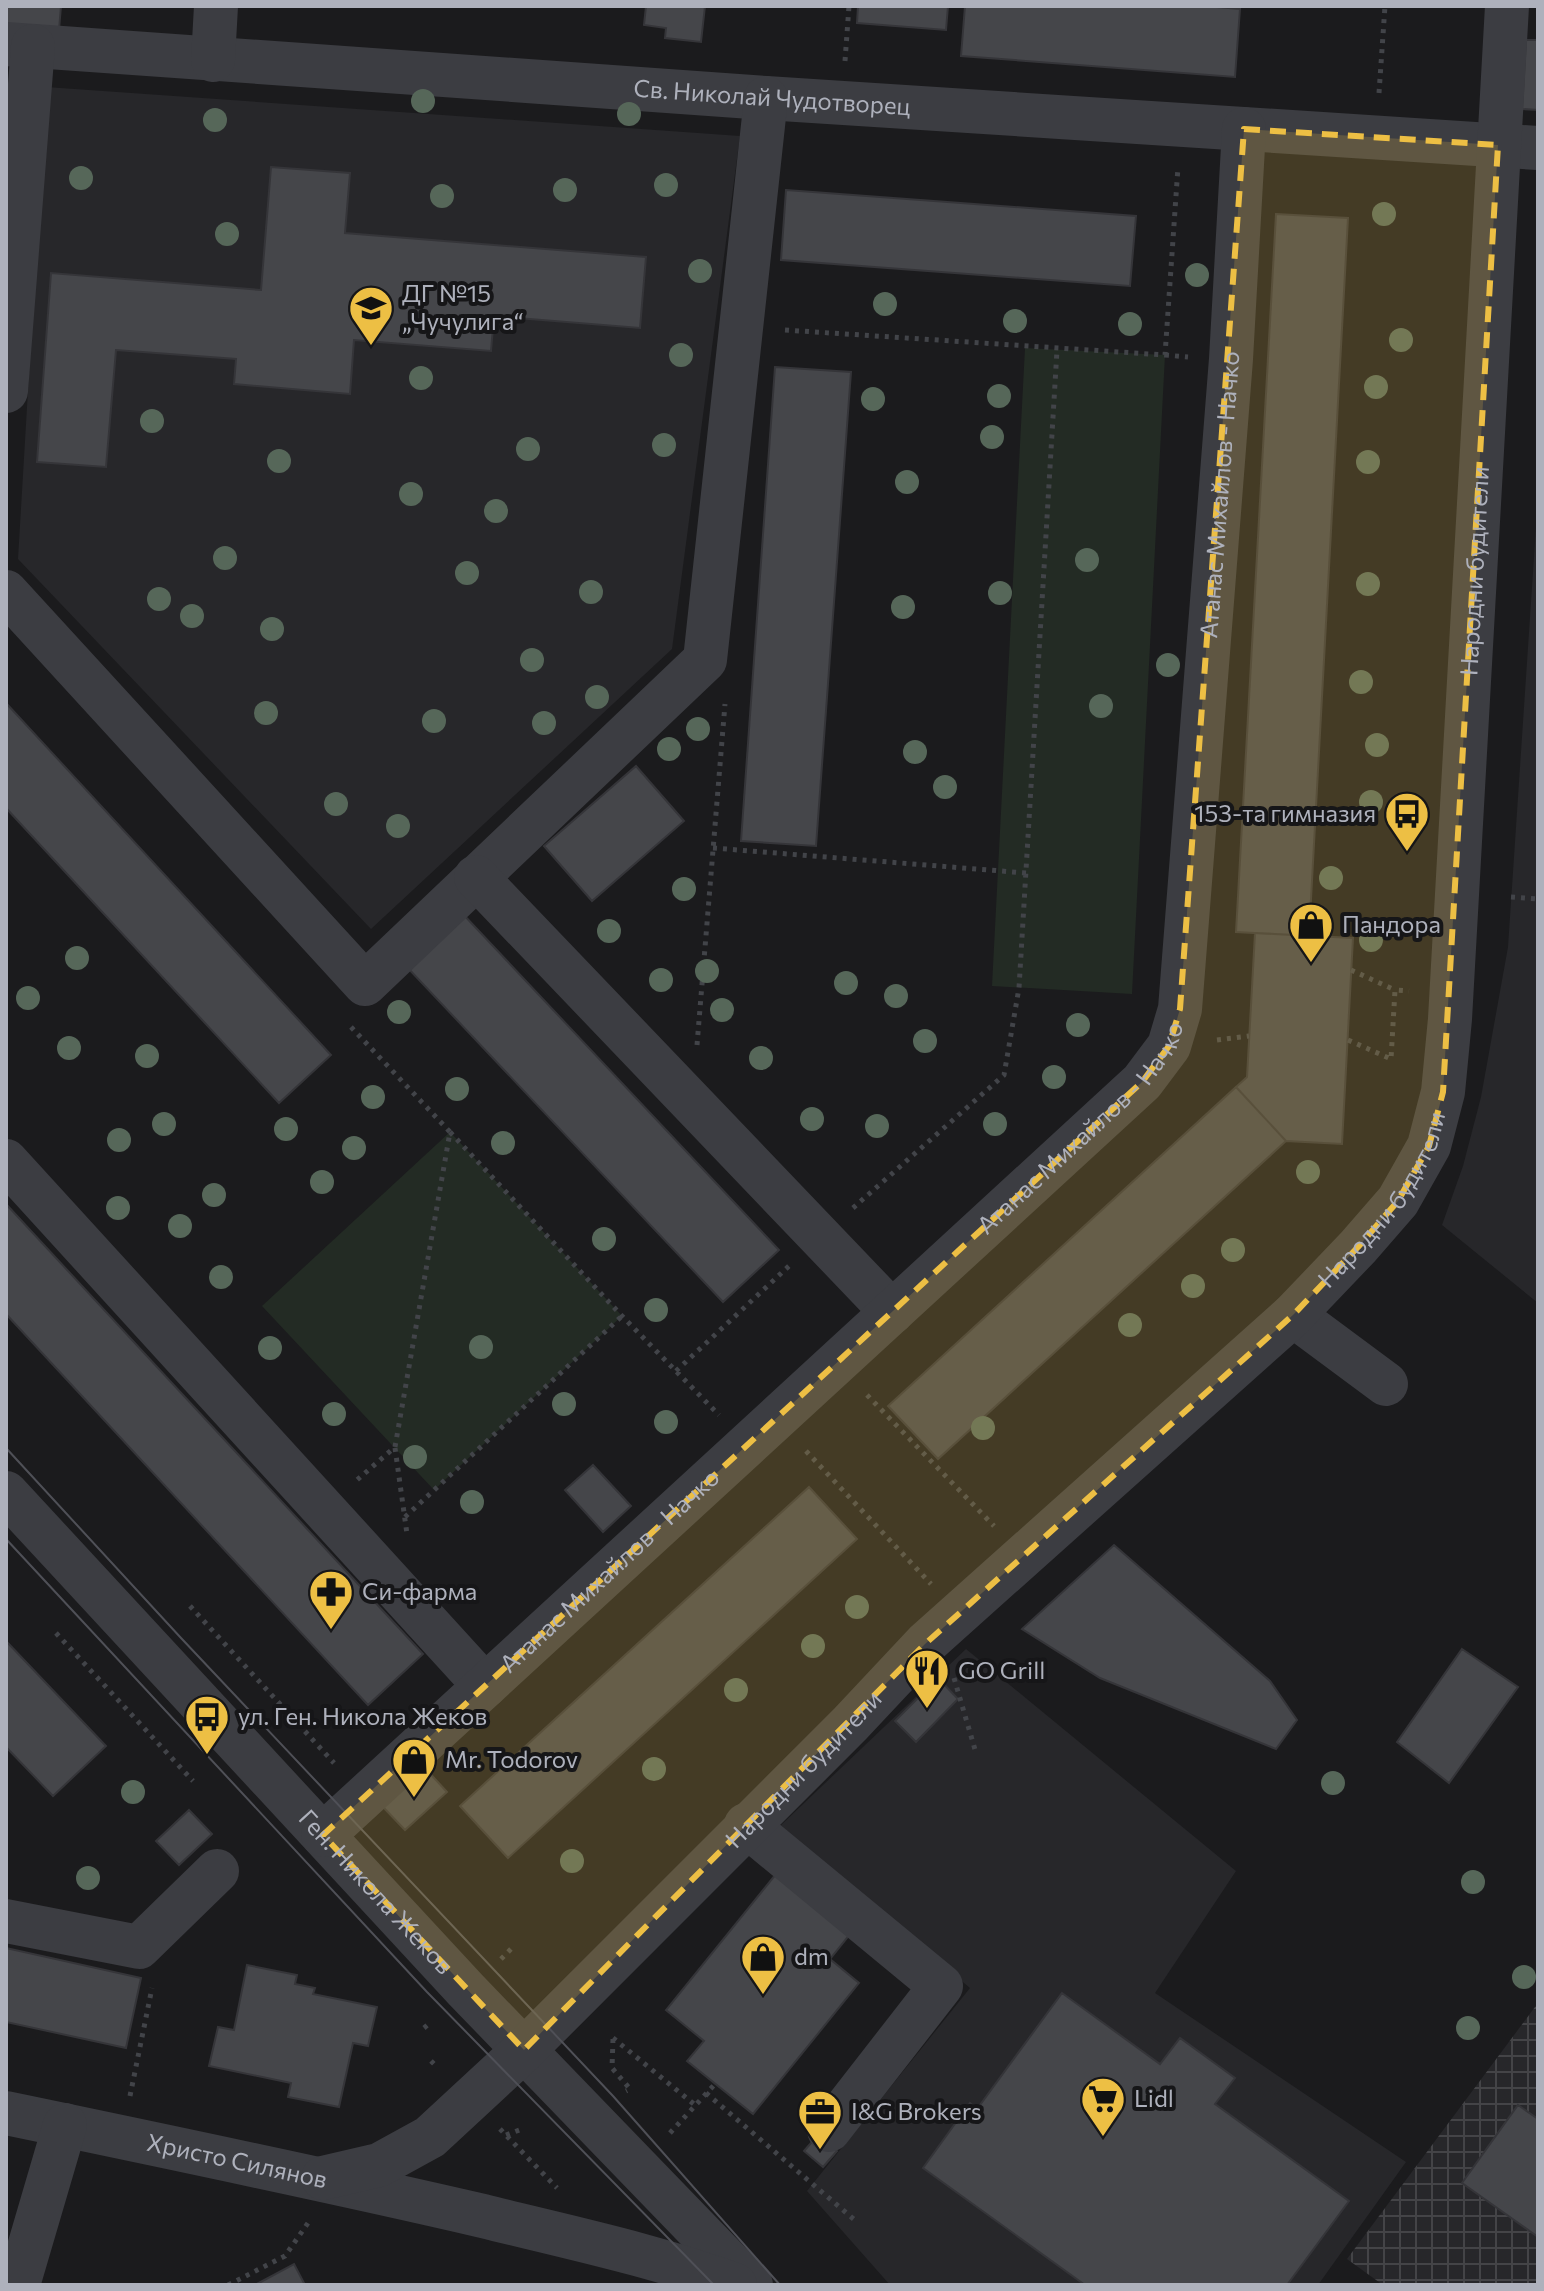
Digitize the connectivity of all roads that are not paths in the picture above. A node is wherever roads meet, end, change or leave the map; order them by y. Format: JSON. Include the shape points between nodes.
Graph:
{"nodes":[{"id":1,"x":216,"y":6,"type":"edge"},
{"id":2,"x":1507,"y":6,"type":"edge"},
{"id":3,"x":19,"y":45,"type":"edge"},
{"id":4,"x":213,"y":60,"type":"junction"},
{"id":5,"x":766,"y":98,"type":"junction"},
{"id":6,"x":1244,"y":129,"type":"junction"},
{"id":7,"x":1518,"y":147,"type":"edge"},
{"id":8,"x":6,"y":391,"type":"edge"},
{"id":9,"x":6,"y":592,"type":"edge"},
{"id":10,"x":476,"y":877,"type":"junction"},
{"id":11,"x":6,"y":1161,"type":"edge"},
{"id":12,"x":892,"y":1312,"type":"junction"},
{"id":13,"x":1293,"y":1315,"type":"junction"},
{"id":14,"x":1386,"y":1384,"type":"dead end"},
{"id":15,"x":6,"y":1493,"type":"edge"},
{"id":16,"x":485,"y":1686,"type":"junction"},
{"id":17,"x":746,"y":1825,"type":"junction"},
{"id":18,"x":323,"y":1835,"type":"junction"},
{"id":19,"x":217,"y":1871,"type":"dead end"},
{"id":20,"x":6,"y":1921,"type":"edge"},
{"id":21,"x":524,"y":2050,"type":"junction"},
{"id":22,"x":6,"y":2113,"type":"edge"},
{"id":23,"x":65,"y":2125,"type":"junction"},
{"id":24,"x":829,"y":2130,"type":"dead end"},
{"id":25,"x":323,"y":2178,"type":"junction"},
{"id":26,"x":18,"y":2285,"type":"edge"},
{"id":27,"x":735,"y":2285,"type":"edge"},
{"id":28,"x":751,"y":2285,"type":"edge"}],
"edges":[{"from":1,"to":4,"type":"street"},
{"from":2,"to":7,"type":"street","name":"Народни будители"},
{"from":3,"to":4,"type":"street","name":"Св. Николай Чудотворец"},
{"from":3,"to":8,"type":"street"},
{"from":4,"to":5,"type":"street","name":"Св. Николай Чудотворец"},
{"from":5,"to":6,"type":"street","name":"Св. Николай Чудотворец"},
{"from":5,"to":10,"type":"street","via":[[705,660]]},
{"from":6,"to":7,"type":"street","name":"Св. Николай Чудотворец"},
{"from":6,"to":12,"type":"street","name":"Атанас Михайлов - Начко","via":[[1180,1009],[1169,1046],[1142,1082]]},
{"from":7,"to":13,"type":"street","name":"Народни будители","via":[[1443,1092],[1429,1146],[1398,1201]]},
{"from":9,"to":10,"type":"street","via":[[365,984]]},
{"from":10,"to":12,"type":"street"},
{"from":11,"to":16,"type":"street"},
{"from":12,"to":16,"type":"street","name":"Атанас Михайлов - Начко"},
{"from":13,"to":14,"type":"street"},
{"from":13,"to":17,"type":"street","name":"Народни будители","via":[[925,1644]]},
{"from":15,"to":18,"type":"street","name":"Ген. Никола Жеков"},
{"from":16,"to":18,"type":"street","name":"Атанас Михайлов - Начко"},
{"from":17,"to":21,"type":"street","name":"Народни будители"},
{"from":17,"to":24,"type":"street","via":[[941,1986]]},
{"from":18,"to":21,"type":"street","name":"Ген. Никола Жеков"},
{"from":19,"to":20,"type":"street","via":[[139,1947]]},
{"from":21,"to":25,"type":"street","name":"Христо Силянов","via":[[430,2137],[379,2165]]},
{"from":21,"to":28,"type":"street","name":"Ген. Никола Жеков"},
{"from":22,"to":23,"type":"street","name":"Христо Силянов"},
{"from":23,"to":25,"type":"street","name":"Христо Силянов"},
{"from":23,"to":26,"type":"street"},
{"from":25,"to":27,"type":"street","via":[[570,2238]]}]}
